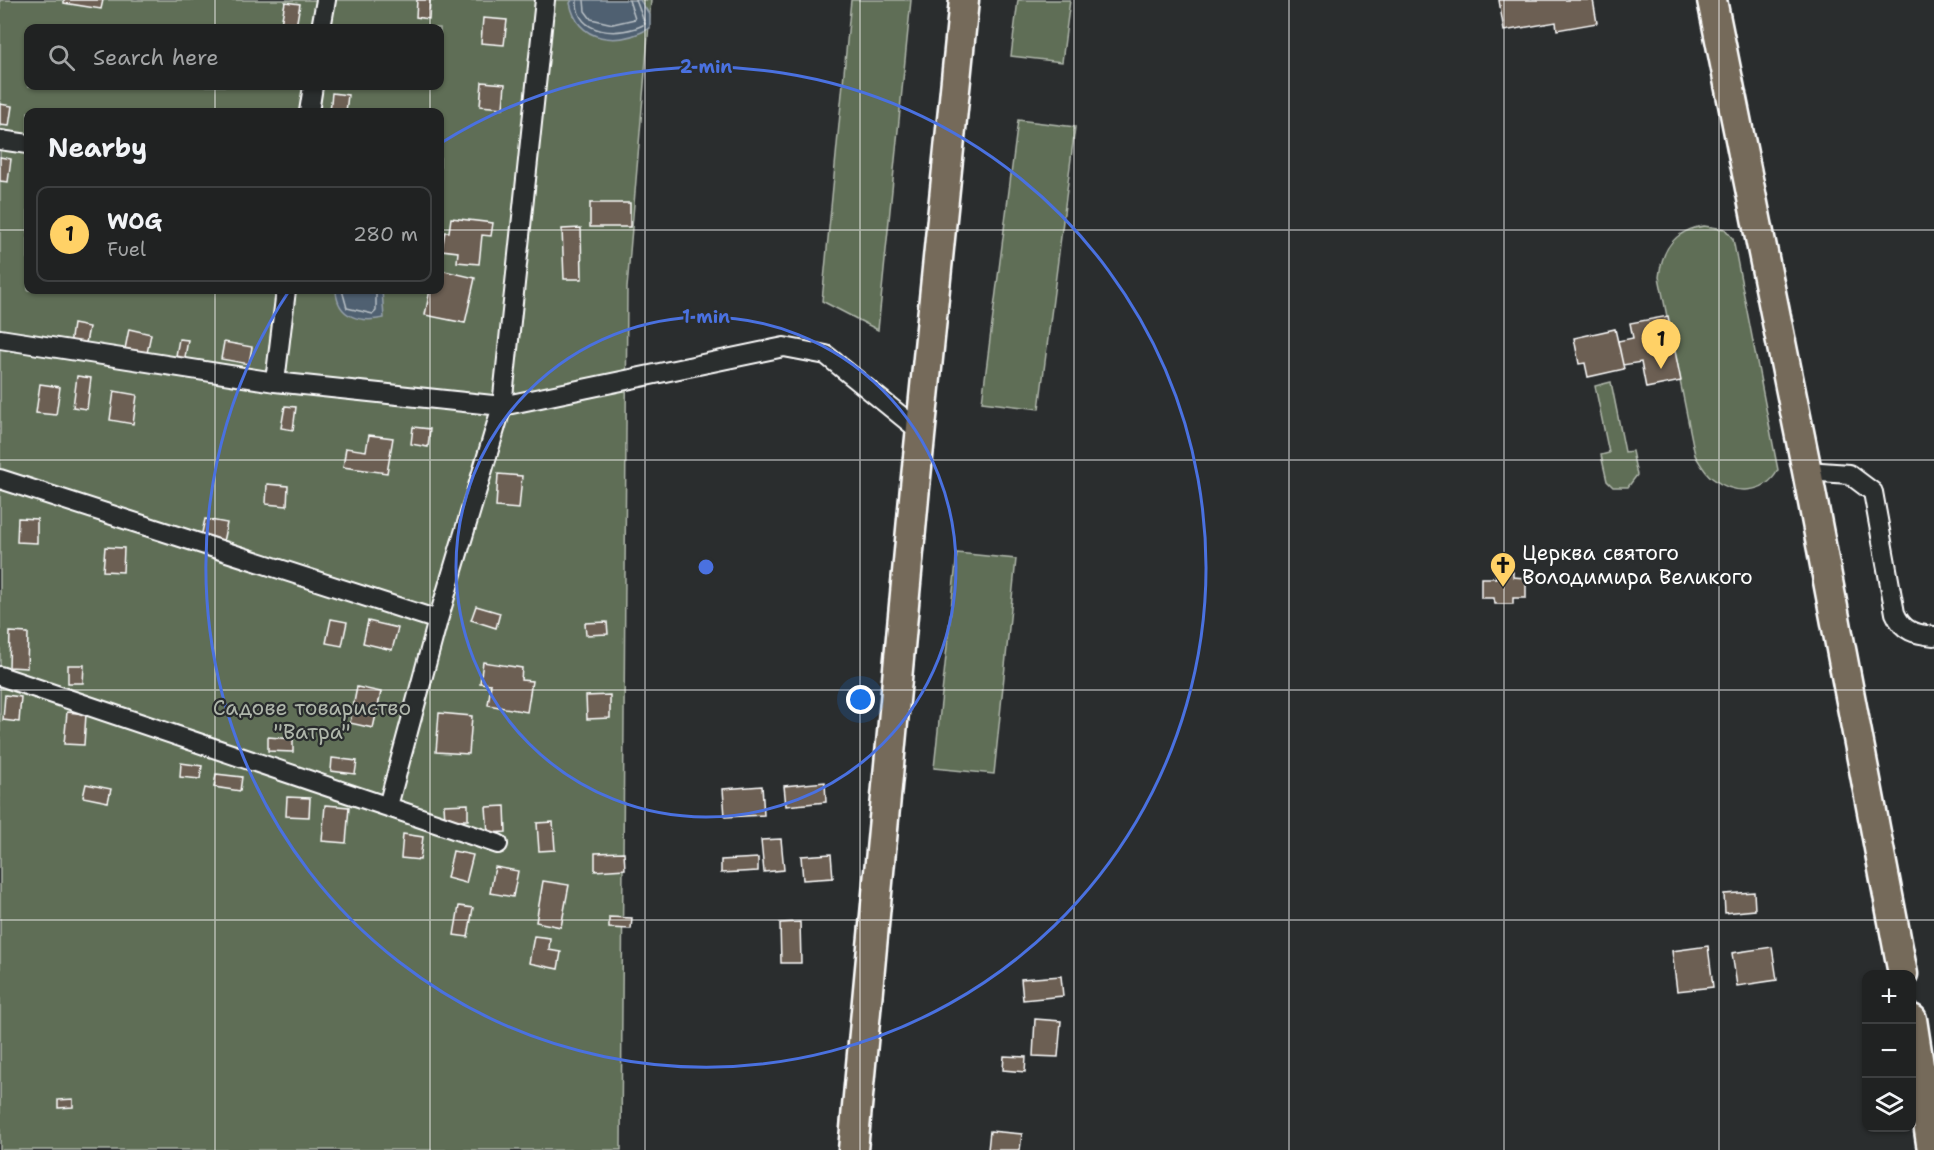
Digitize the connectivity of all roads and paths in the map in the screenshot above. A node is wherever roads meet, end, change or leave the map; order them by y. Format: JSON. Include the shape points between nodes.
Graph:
{"nodes":[{"id":1,"x":326,"y":0,"type":"edge"},
{"id":2,"x":545,"y":0,"type":"edge"},
{"id":3,"x":964,"y":0,"type":"edge"},
{"id":4,"x":1712,"y":0,"type":"edge"},
{"id":5,"x":322,"y":24,"type":"edge"},
{"id":6,"x":312,"y":90,"type":"edge"},
{"id":7,"x":310,"y":108,"type":"edge"},
{"id":8,"x":0,"y":140,"type":"edge"},
{"id":9,"x":24,"y":143,"type":"edge"},
{"id":10,"x":285,"y":294,"type":"edge"},
{"id":11,"x":0,"y":339,"type":"edge"},
{"id":12,"x":274,"y":382,"type":"junction"},
{"id":13,"x":502,"y":406,"type":"junction"},
{"id":14,"x":921,"y":432,"type":"junction"},
{"id":15,"x":1807,"y":471,"type":"junction"},
{"id":16,"x":0,"y":479,"type":"edge"},
{"id":17,"x":438,"y":620,"type":"junction"},
{"id":18,"x":1934,"y":636,"type":"edge"},
{"id":19,"x":0,"y":676,"type":"edge"},
{"id":20,"x":388,"y":806,"type":"junction"},
{"id":21,"x":498,"y":844,"type":"dead end"},
{"id":22,"x":1902,"y":970,"type":"edge"},
{"id":23,"x":1912,"y":1024,"type":"edge"},
{"id":24,"x":853,"y":1150,"type":"edge"},
{"id":25,"x":1932,"y":1150,"type":"edge"}],
"edges":[{"from":1,"to":5,"type":"street"},
{"from":2,"to":13,"type":"street"},
{"from":3,"to":14,"type":"highway"},
{"from":4,"to":15,"type":"highway"},
{"from":6,"to":7,"type":"street"},
{"from":8,"to":9,"type":"street"},
{"from":10,"to":12,"type":"street"},
{"from":11,"to":12,"type":"street"},
{"from":12,"to":13,"type":"street"},
{"from":13,"to":14,"type":"street","via":[[784,347],[826,355]]},
{"from":13,"to":17,"type":"street"},
{"from":14,"to":24,"type":"highway"},
{"from":15,"to":18,"type":"street","via":[[1849,474],[1873,492],[1899,623],[1908,631]]},
{"from":15,"to":22,"type":"highway"},
{"from":16,"to":17,"type":"street"},
{"from":17,"to":20,"type":"street"},
{"from":19,"to":20,"type":"street"},
{"from":20,"to":21,"type":"street"},
{"from":23,"to":25,"type":"highway"}]}
